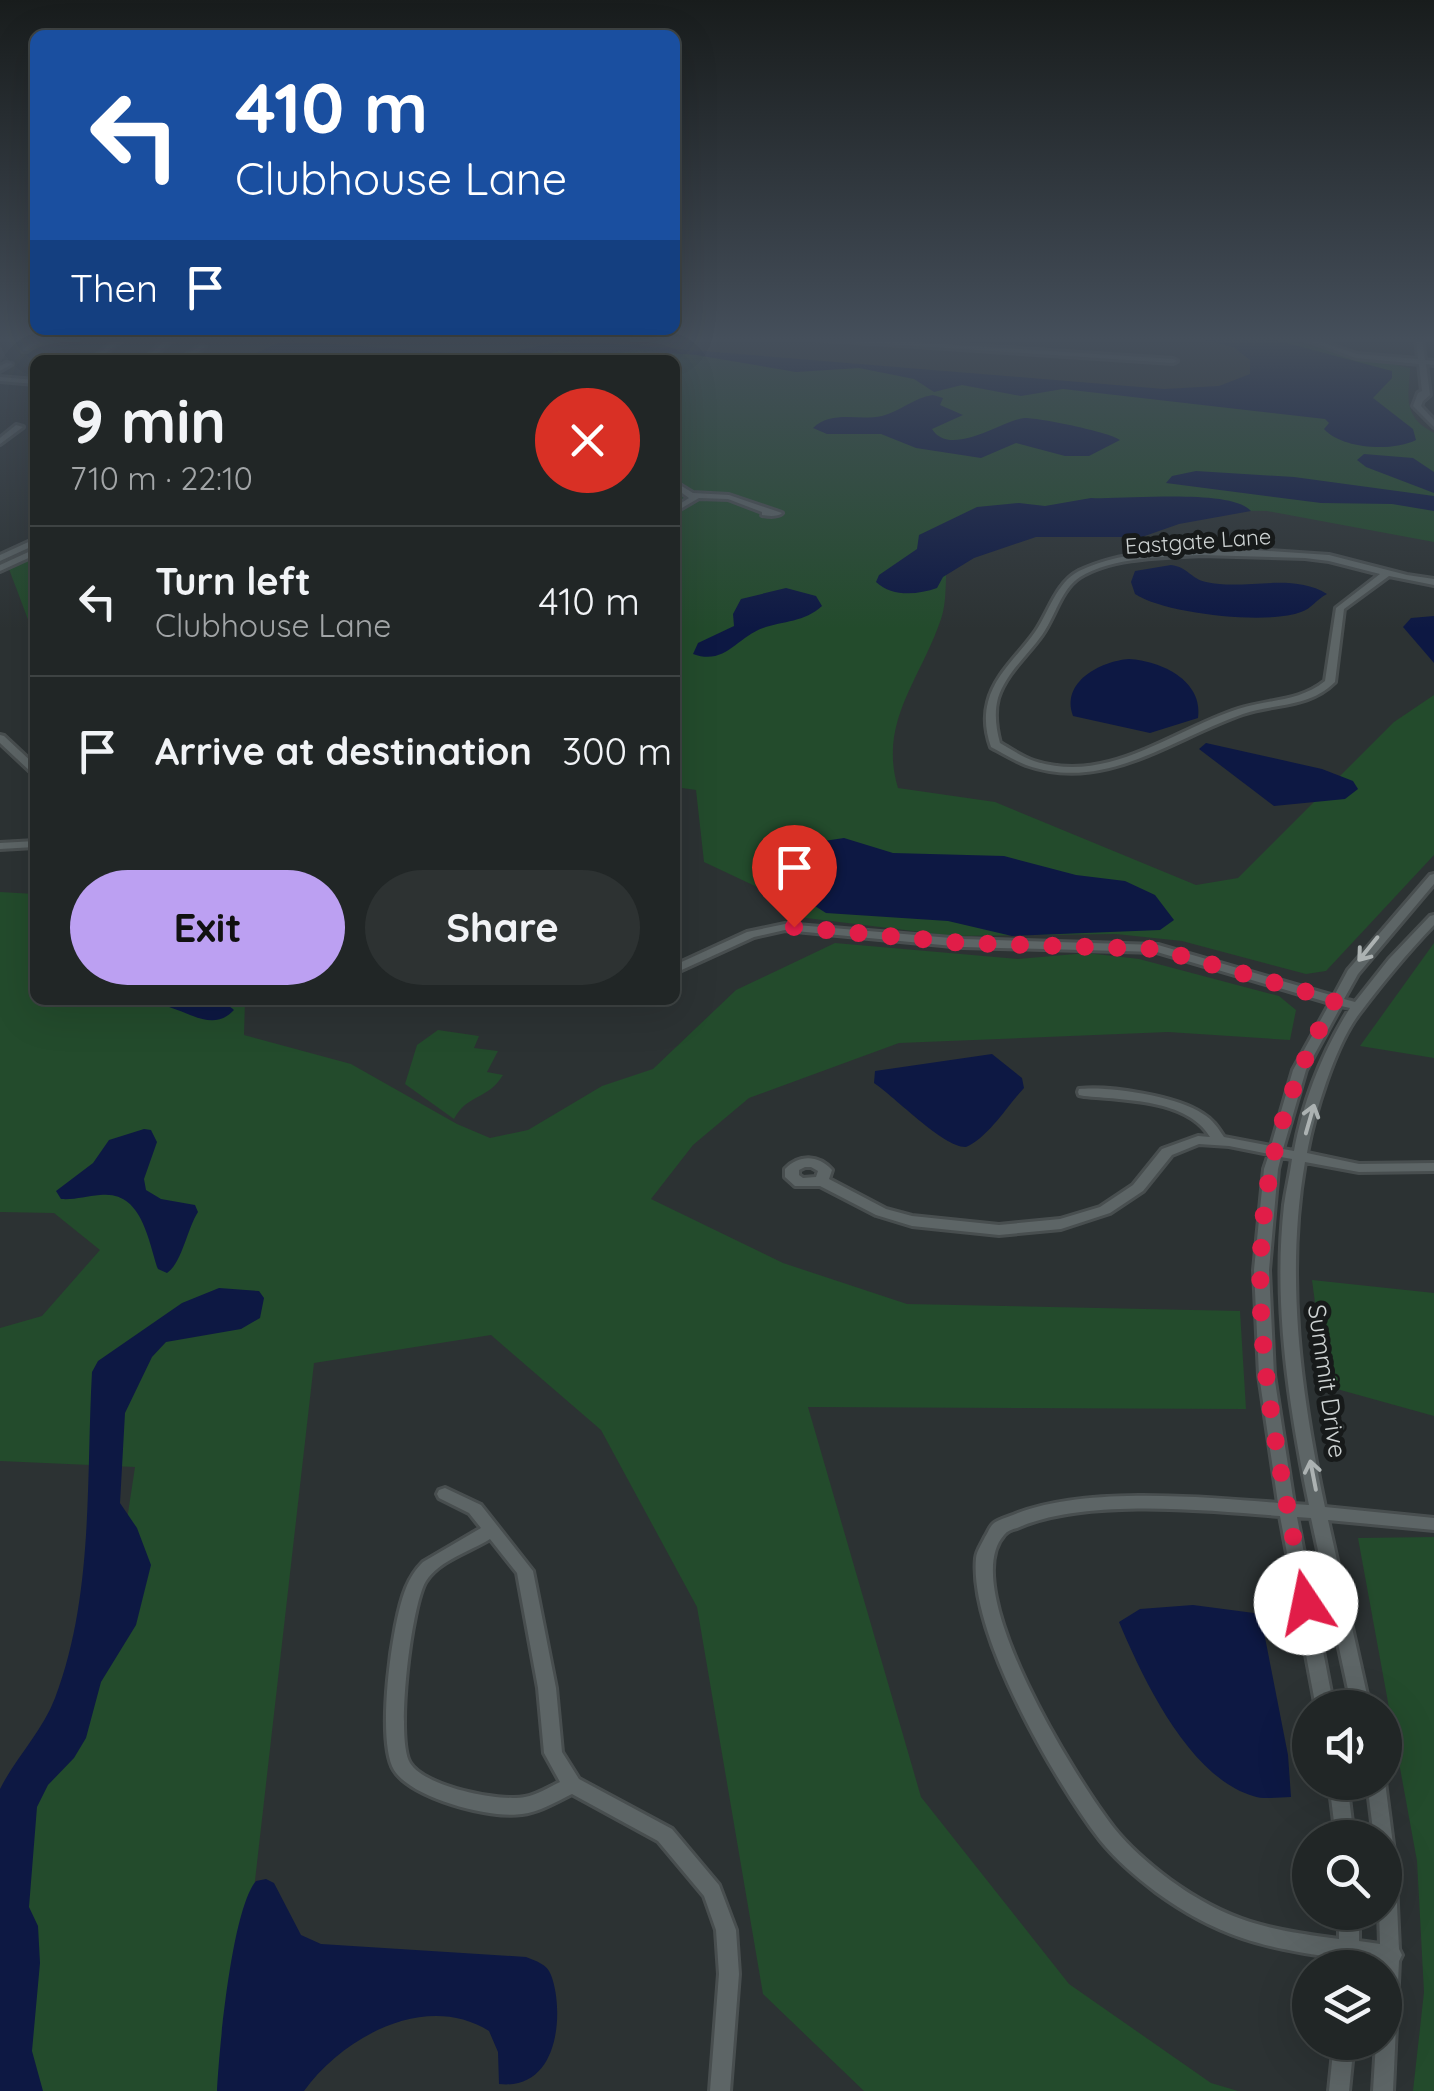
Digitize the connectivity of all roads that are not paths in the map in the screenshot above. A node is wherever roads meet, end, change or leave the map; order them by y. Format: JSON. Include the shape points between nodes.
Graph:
{"nodes":[{"id":1,"x":680,"y":487,"type":"edge"},
{"id":2,"x":695,"y":495,"type":"junction"},
{"id":3,"x":680,"y":508,"type":"edge"},
{"id":4,"x":768,"y":511,"type":"dead end"},
{"id":5,"x":30,"y":544,"type":"edge"},
{"id":6,"x":30,"y":554,"type":"edge"},
{"id":7,"x":0,"y":558,"type":"edge"},
{"id":8,"x":0,"y":568,"type":"edge"},
{"id":9,"x":1386,"y":573,"type":"junction"},
{"id":10,"x":1434,"y":582,"type":"edge"},
{"id":11,"x":0,"y":738,"type":"edge"},
{"id":12,"x":30,"y":765,"type":"edge"},
{"id":13,"x":30,"y":844,"type":"edge"},
{"id":14,"x":0,"y":846,"type":"edge"},
{"id":15,"x":1434,"y":877,"type":"edge"},
{"id":16,"x":1434,"y":918,"type":"edge"},
{"id":17,"x":680,"y":967,"type":"edge"},
{"id":18,"x":1335,"y":1000,"type":"junction"},
{"id":19,"x":1359,"y":1007,"type":"junction"},
{"id":20,"x":1084,"y":1092,"type":"dead end"},
{"id":21,"x":1218,"y":1140,"type":"junction"},
{"id":22,"x":1272,"y":1151,"type":"junction"},
{"id":23,"x":1300,"y":1157,"type":"junction"},
{"id":24,"x":1434,"y":1167,"type":"edge"},
{"id":25,"x":822,"y":1181,"type":"dead end"},
{"id":26,"x":445,"y":1494,"type":"dead end"},
{"id":27,"x":1289,"y":1513,"type":"junction"},
{"id":28,"x":1321,"y":1515,"type":"junction"},
{"id":29,"x":1434,"y":1524,"type":"edge"},
{"id":30,"x":491,"y":1529,"type":"junction"},
{"id":31,"x":1322,"y":1690,"type":"edge"},
{"id":32,"x":1357,"y":1690,"type":"edge"},
{"id":33,"x":572,"y":1785,"type":"junction"},
{"id":34,"x":1378,"y":1800,"type":"edge"},
{"id":35,"x":1320,"y":1950,"type":"edge"},
{"id":36,"x":1392,"y":1950,"type":"edge"},
{"id":37,"x":1342,"y":2060,"type":"edge"},
{"id":38,"x":1384,"y":2060,"type":"edge"},
{"id":39,"x":720,"y":2091,"type":"edge"},
{"id":40,"x":1339,"y":2091,"type":"edge"},
{"id":41,"x":1382,"y":2091,"type":"edge"}],
"edges":[{"from":1,"to":2,"type":"street"},
{"from":2,"to":3,"type":"street"},
{"from":2,"to":4,"type":"street","via":[[723,496]]},
{"from":5,"to":7,"type":"street"},
{"from":6,"to":8,"type":"street"},
{"from":9,"to":9,"type":"street","name":"Eastgate Lane","via":[[1340,608],[1333,673],[1296,702],[1240,711],[1105,771],[1056,768],[996,745],[990,712],[1002,675],[1035,639],[1075,576],[1109,565],[1271,552]]},
{"from":9,"to":10,"type":"street","name":"Eastgate Lane"},
{"from":11,"to":12,"type":"street"},
{"from":13,"to":14,"type":"street"},
{"from":15,"to":18,"type":"street","one_way":true,"via":[[1378,936]]},
{"from":16,"to":19,"type":"street","name":"Summit Drive"},
{"from":17,"to":18,"type":"street","via":[[750,934],[794,927],[963,943],[1158,949]]},
{"from":18,"to":19,"type":"street"},
{"from":18,"to":22,"type":"street","via":[[1301,1064]]},
{"from":23,"to":19,"type":"street","name":"Summit Drive","one_way":true,"via":[[1336,1044]]},
{"from":20,"to":21,"type":"street","via":[[1176,1105],[1216,1131]]},
{"from":21,"to":22,"type":"street"},
{"from":21,"to":25,"type":"street","via":[[1180,1144],[1123,1200],[1084,1218],[1037,1228],[912,1221]]},
{"from":22,"to":23,"type":"street"},
{"from":22,"to":27,"type":"street","via":[[1258,1305]]},
{"from":23,"to":24,"type":"street","via":[[1359,1168]]},
{"from":28,"to":23,"type":"street","name":"Summit Drive","one_way":true,"via":[[1290,1331],[1288,1278]]},
{"from":26,"to":30,"type":"street","via":[[468,1503]]},
{"from":27,"to":28,"type":"street"},
{"from":27,"to":31,"type":"street"},
{"from":27,"to":35,"type":"street","via":[[1164,1504],[1039,1509],[992,1537],[983,1556],[984,1580],[1014,1677],[1065,1776],[1126,1856],[1203,1913]]},
{"from":28,"to":29,"type":"street"},
{"from":28,"to":32,"type":"street","name":"Summit Drive"},
{"from":30,"to":33,"type":"street","via":[[525,1571],[553,1753]]},
{"from":30,"to":33,"type":"street","via":[[420,1576],[404,1620],[398,1670],[400,1763],[414,1781],[456,1797],[519,1807]]},
{"from":33,"to":39,"type":"street","via":[[665,1835],[712,1890],[726,1930],[729,1974]]},
{"from":34,"to":36,"type":"street"},
{"from":37,"to":40,"type":"street"},
{"from":38,"to":41,"type":"street"}]}
